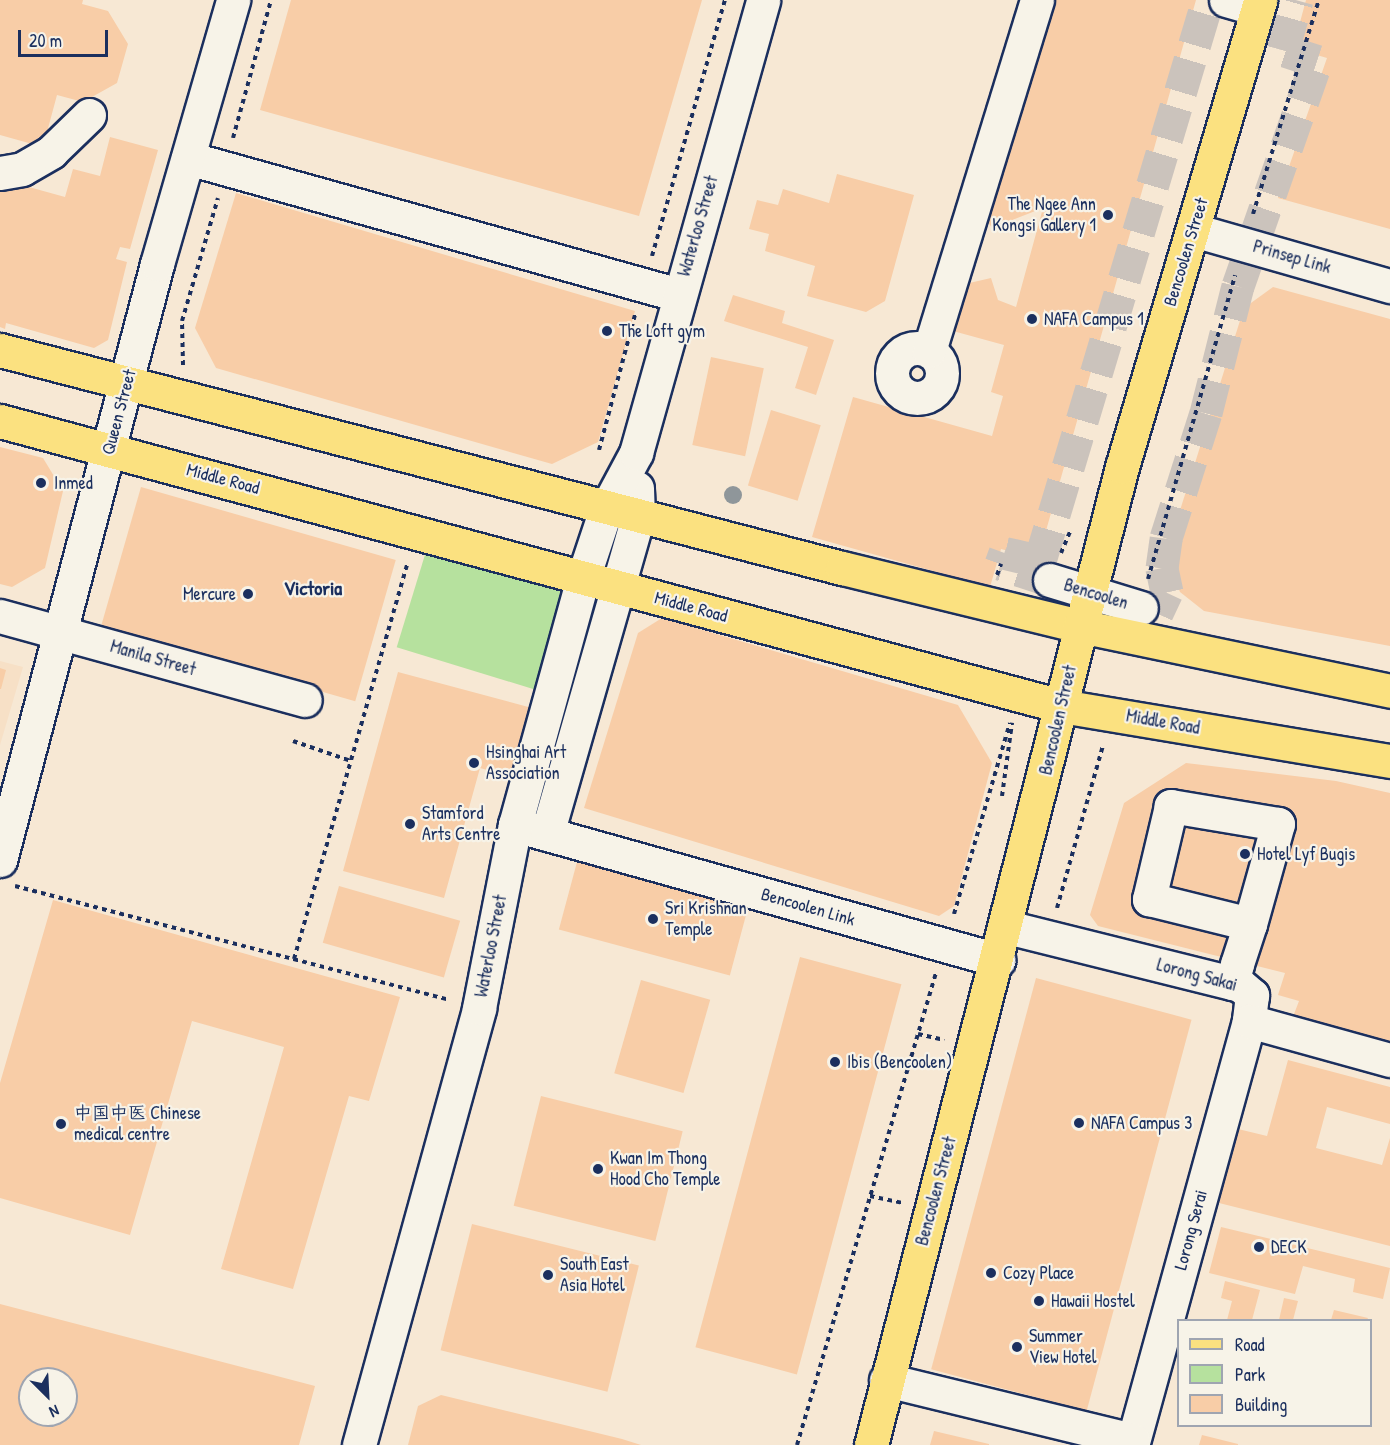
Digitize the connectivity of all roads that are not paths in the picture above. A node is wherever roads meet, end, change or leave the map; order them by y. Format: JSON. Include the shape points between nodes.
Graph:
{"nodes":[{"id":1,"x":233,"y":0,"type":"edge"},
{"id":2,"x":763,"y":0,"type":"edge"},
{"id":3,"x":1037,"y":0,"type":"edge"},
{"id":4,"x":1226,"y":0,"type":"edge"},
{"id":5,"x":1258,"y":5,"type":"edge"},
{"id":6,"x":88,"y":116,"type":"dead end"},
{"id":7,"x":188,"y":158,"type":"junction"},
{"id":8,"x":0,"y":173,"type":"edge"},
{"id":9,"x":1193,"y":230,"type":"junction"},
{"id":10,"x":1390,"y":286,"type":"edge"},
{"id":11,"x":679,"y":295,"type":"junction"},
{"id":12,"x":0,"y":350,"type":"edge"},
{"id":13,"x":930,"y":351,"type":"dead end"},
{"id":14,"x":127,"y":386,"type":"junction"},
{"id":15,"x":0,"y":421,"type":"edge"},
{"id":16,"x":109,"y":447,"type":"junction"},
{"id":17,"x":636,"y":453,"type":"junction"},
{"id":18,"x":606,"y":509,"type":"junction"},
{"id":19,"x":638,"y":517,"type":"junction"},
{"id":20,"x":583,"y":578,"type":"junction"},
{"id":21,"x":1050,"y":580,"type":"tunnel mouth"},
{"id":22,"x":617,"y":588,"type":"junction"},
{"id":23,"x":1090,"y":592,"type":"junction"},
{"id":24,"x":1141,"y":609,"type":"tunnel mouth"},
{"id":25,"x":0,"y":616,"type":"edge"},
{"id":26,"x":1080,"y":626,"type":"junction"},
{"id":27,"x":61,"y":632,"type":"junction"},
{"id":28,"x":1390,"y":691,"type":"edge"},
{"id":29,"x":305,"y":700,"type":"dead end"},
{"id":30,"x":1061,"y":706,"type":"junction"},
{"id":31,"x":1390,"y":761,"type":"edge"},
{"id":32,"x":9,"y":792,"type":"edge"},
{"id":33,"x":514,"y":825,"type":"junction"},
{"id":34,"x":547,"y":834,"type":"junction"},
{"id":35,"x":6,"y":872,"type":"edge"},
{"id":36,"x":1250,"y":924,"type":"dead end"},
{"id":37,"x":1007,"y":927,"type":"junction"},
{"id":38,"x":998,"y":960,"type":"junction"},
{"id":39,"x":1232,"y":983,"type":"junction"},
{"id":40,"x":1249,"y":1021,"type":"junction"},
{"id":41,"x":1390,"y":1060,"type":"edge"},
{"id":42,"x":886,"y":1380,"type":"junction"},
{"id":43,"x":1132,"y":1442,"type":"edge"},
{"id":44,"x":359,"y":1445,"type":"edge"},
{"id":45,"x":871,"y":1445,"type":"edge"}],
"edges":[{"from":1,"to":7,"type":"street","name":"Queen Street"},
{"from":2,"to":11,"type":"street","name":"Waterloo Street"},
{"from":3,"to":13,"type":"street","via":[[1015,92]]},
{"from":4,"to":5,"type":"street"},
{"from":5,"to":9,"type":"main road","name":"Bencoolen Street"},
{"from":6,"to":8,"type":"street","via":[[51,152],[22,169]]},
{"from":7,"to":11,"type":"street"},
{"from":7,"to":14,"type":"street","name":"Queen Street"},
{"from":9,"to":10,"type":"street","name":"Prinsep Link"},
{"from":9,"to":23,"type":"main road","name":"Bencoolen Street","via":[[1122,467]]},
{"from":11,"to":17,"type":"street","name":"Waterloo Street"},
{"from":12,"to":14,"type":"main road"},
{"from":14,"to":16,"type":"street","name":"Queen Street"},
{"from":14,"to":18,"type":"main road"},
{"from":15,"to":16,"type":"main road","name":"Middle Road"},
{"from":16,"to":20,"type":"main road","name":"Middle Road"},
{"from":16,"to":27,"type":"street","name":"Queen Street"},
{"from":17,"to":18,"type":"street","name":"Waterloo Street"},
{"from":17,"to":19,"type":"street","name":"Waterloo Street"},
{"from":18,"to":19,"type":"main road"},
{"from":18,"to":20,"type":"street","name":"Waterloo Street"},
{"from":19,"to":22,"type":"street","name":"Waterloo Street"},
{"from":19,"to":26,"type":"main road"},
{"from":20,"to":22,"type":"main road","name":"Middle Road"},
{"from":20,"to":33,"type":"street","name":"Waterloo Street"},
{"from":21,"to":23,"type":"street","name":"Bencoolen"},
{"from":22,"to":30,"type":"main road","name":"Middle Road"},
{"from":22,"to":34,"type":"street","name":"Waterloo Street"},
{"from":23,"to":24,"type":"street","name":"Bencoolen"},
{"from":23,"to":26,"type":"main road","name":"Bencoolen Street"},
{"from":25,"to":27,"type":"street","name":"Manila Street"},
{"from":26,"to":28,"type":"main road"},
{"from":26,"to":30,"type":"main road","name":"Bencoolen Street"},
{"from":27,"to":29,"type":"street","name":"Manila Street"},
{"from":27,"to":32,"type":"street","name":"Queen Street"},
{"from":30,"to":31,"type":"main road","name":"Middle Road"},
{"from":30,"to":37,"type":"main road","name":"Bencoolen Street"},
{"from":32,"to":35,"type":"street","name":"Queen Street"},
{"from":33,"to":34,"type":"street","name":"Bencoolen Link"},
{"from":33,"to":44,"type":"street","name":"Waterloo Street","via":[[478,1008]]},
{"from":34,"to":38,"type":"street","name":"Bencoolen Link"},
{"from":36,"to":39,"type":"street"},
{"from":37,"to":38,"type":"main road","name":"Bencoolen Street"},
{"from":37,"to":39,"type":"street","name":"Lorong Sakai"},
{"from":38,"to":42,"type":"main road","name":"Bencoolen Street"},
{"from":39,"to":40,"type":"street","name":"Lorong Sakai","via":[[1252,995]]},
{"from":40,"to":41,"type":"street"},
{"from":40,"to":43,"type":"street","name":"Lorong Serai"},
{"from":42,"to":43,"type":"street","name":"Lorong Serai"},
{"from":42,"to":45,"type":"main road","name":"Bencoolen Street"}]}
